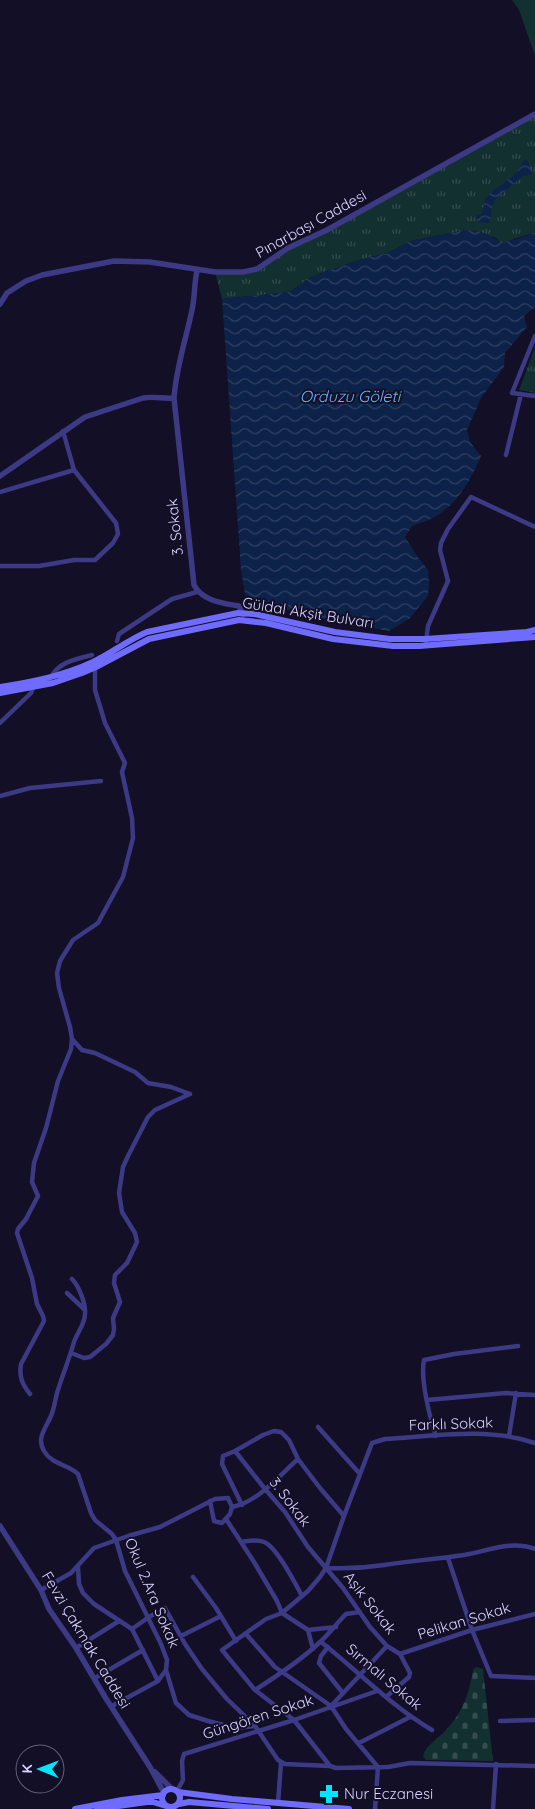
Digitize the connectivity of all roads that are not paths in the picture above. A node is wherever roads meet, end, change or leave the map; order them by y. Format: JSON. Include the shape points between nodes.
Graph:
{"nodes":[{"id":1,"x":535,"y":114,"type":"edge"},
{"id":2,"x":197,"y":271,"type":"junction"},
{"id":3,"x":0,"y":304,"type":"edge"},
{"id":4,"x":535,"y":336,"type":"edge"},
{"id":5,"x":521,"y":394,"type":"junction"},
{"id":6,"x":535,"y":396,"type":"edge"},
{"id":7,"x":174,"y":398,"type":"junction"},
{"id":8,"x":63,"y":431,"type":"junction"},
{"id":9,"x":506,"y":455,"type":"dead end"},
{"id":10,"x":74,"y":470,"type":"junction"},
{"id":11,"x":0,"y":476,"type":"edge"},
{"id":12,"x":0,"y":492,"type":"edge"},
{"id":13,"x":535,"y":527,"type":"edge"},
{"id":14,"x":0,"y":566,"type":"edge"},
{"id":15,"x":198,"y":592,"type":"junction"},
{"id":16,"x":243,"y":616,"type":"junction"},
{"id":17,"x":535,"y":630,"type":"edge"},
{"id":18,"x":535,"y":638,"type":"edge"},
{"id":19,"x":117,"y":641,"type":"dead end"},
{"id":20,"x":426,"y":642,"type":"junction"},
{"id":21,"x":94,"y":661,"type":"junction"},
{"id":22,"x":0,"y":687,"type":"edge"},
{"id":23,"x":33,"y":688,"type":"junction"},
{"id":24,"x":0,"y":693,"type":"edge"},
{"id":25,"x":0,"y":723,"type":"edge"},
{"id":26,"x":100,"y":781,"type":"dead end"},
{"id":27,"x":0,"y":796,"type":"edge"},
{"id":28,"x":72,"y":1040,"type":"junction"},
{"id":29,"x":72,"y":1279,"type":"dead end"},
{"id":30,"x":67,"y":1293,"type":"dead end"},
{"id":31,"x":85,"y":1310,"type":"junction"},
{"id":32,"x":518,"y":1346,"type":"dead end"},
{"id":33,"x":71,"y":1353,"type":"junction"},
{"id":34,"x":516,"y":1393,"type":"junction"},
{"id":35,"x":30,"y":1394,"type":"dead end"},
{"id":36,"x":535,"y":1395,"type":"edge"},
{"id":37,"x":427,"y":1400,"type":"junction"},
{"id":38,"x":318,"y":1427,"type":"dead end"},
{"id":39,"x":436,"y":1436,"type":"junction"},
{"id":40,"x":509,"y":1436,"type":"junction"},
{"id":41,"x":535,"y":1443,"type":"edge"},
{"id":42,"x":235,"y":1451,"type":"junction"},
{"id":43,"x":298,"y":1459,"type":"junction"},
{"id":44,"x":360,"y":1474,"type":"junction"},
{"id":45,"x":265,"y":1489,"type":"junction"},
{"id":46,"x":210,"y":1501,"type":"junction"},
{"id":47,"x":242,"y":1505,"type":"junction"},
{"id":48,"x":232,"y":1507,"type":"junction"},
{"id":49,"x":344,"y":1516,"type":"junction"},
{"id":50,"x":226,"y":1519,"type":"junction"},
{"id":51,"x":0,"y":1526,"type":"edge"},
{"id":52,"x":116,"y":1540,"type":"junction"},
{"id":53,"x":241,"y":1542,"type":"junction"},
{"id":54,"x":535,"y":1549,"type":"edge"},
{"id":55,"x":448,"y":1558,"type":"junction"},
{"id":56,"x":78,"y":1567,"type":"junction"},
{"id":57,"x":326,"y":1568,"type":"junction"},
{"id":58,"x":193,"y":1577,"type":"dead end"},
{"id":59,"x":41,"y":1590,"type":"junction"},
{"id":60,"x":302,"y":1596,"type":"junction"},
{"id":61,"x":360,"y":1612,"type":"junction"},
{"id":62,"x":282,"y":1613,"type":"junction"},
{"id":63,"x":535,"y":1614,"type":"edge"},
{"id":64,"x":221,"y":1616,"type":"junction"},
{"id":65,"x":149,"y":1617,"type":"junction"},
{"id":66,"x":119,"y":1621,"type":"junction"},
{"id":67,"x":336,"y":1627,"type":"junction"},
{"id":68,"x":132,"y":1629,"type":"junction"},
{"id":69,"x":308,"y":1630,"type":"junction"},
{"id":70,"x":472,"y":1630,"type":"junction"},
{"id":71,"x":246,"y":1634,"type":"junction"},
{"id":72,"x":181,"y":1636,"type":"junction"},
{"id":73,"x":236,"y":1641,"type":"junction"},
{"id":74,"x":321,"y":1642,"type":"junction"},
{"id":75,"x":387,"y":1646,"type":"junction"},
{"id":76,"x":76,"y":1648,"type":"junction"},
{"id":77,"x":328,"y":1648,"type":"junction"},
{"id":78,"x":313,"y":1649,"type":"junction"},
{"id":79,"x":143,"y":1650,"type":"junction"},
{"id":80,"x":400,"y":1654,"type":"junction"},
{"id":81,"x":166,"y":1670,"type":"junction"},
{"id":82,"x":282,"y":1673,"type":"junction"},
{"id":83,"x":361,"y":1675,"type":"junction"},
{"id":84,"x":95,"y":1678,"type":"junction"},
{"id":85,"x":535,"y":1678,"type":"edge"},
{"id":86,"x":158,"y":1681,"type":"junction"},
{"id":87,"x":255,"y":1690,"type":"junction"},
{"id":88,"x":377,"y":1691,"type":"junction"},
{"id":89,"x":342,"y":1692,"type":"junction"},
{"id":90,"x":386,"y":1697,"type":"junction"},
{"id":91,"x":112,"y":1706,"type":"junction"},
{"id":92,"x":331,"y":1706,"type":"junction"},
{"id":93,"x":410,"y":1717,"type":"junction"},
{"id":94,"x":294,"y":1720,"type":"junction"},
{"id":95,"x":535,"y":1720,"type":"edge"},
{"id":96,"x":500,"y":1721,"type":"dead end"},
{"id":97,"x":254,"y":1726,"type":"junction"},
{"id":98,"x":432,"y":1730,"type":"dead end"},
{"id":99,"x":258,"y":1731,"type":"junction"},
{"id":100,"x":359,"y":1744,"type":"junction"},
{"id":101,"x":281,"y":1763,"type":"junction"},
{"id":102,"x":496,"y":1764,"type":"junction"},
{"id":103,"x":150,"y":1766,"type":"junction"},
{"id":104,"x":330,"y":1766,"type":"junction"},
{"id":105,"x":535,"y":1766,"type":"edge"},
{"id":106,"x":378,"y":1767,"type":"junction"},
{"id":107,"x":176,"y":1791,"type":"junction"},
{"id":108,"x":163,"y":1794,"type":"junction"},
{"id":109,"x":278,"y":1803,"type":"junction"},
{"id":110,"x":178,"y":1806,"type":"edge"},
{"id":111,"x":116,"y":1807,"type":"edge"},
{"id":112,"x":168,"y":1807,"type":"edge"},
{"id":113,"x":75,"y":1809,"type":"edge"},
{"id":114,"x":97,"y":1809,"type":"edge"},
{"id":115,"x":268,"y":1809,"type":"edge"},
{"id":116,"x":350,"y":1809,"type":"edge"},
{"id":117,"x":375,"y":1809,"type":"edge"},
{"id":118,"x":493,"y":1809,"type":"edge"}],
"edges":[{"from":1,"to":2,"type":"street","name":"Pınarbaşı Caddesi","via":[[327,230],[288,248],[257,269]]},
{"from":2,"to":3,"type":"street","name":"Pınarbaşı Caddesi","via":[[150,262],[114,261],[34,278],[11,290]]},
{"from":2,"to":7,"type":"street","name":"3. Sokak"},
{"from":4,"to":5,"type":"street","via":[[512,393]]},
{"from":5,"to":6,"type":"street"},
{"from":5,"to":9,"type":"street"},
{"from":7,"to":8,"type":"street","via":[[139,399],[85,418]]},
{"from":7,"to":15,"type":"street","name":"3. Sokak","via":[[194,585]]},
{"from":8,"to":10,"type":"street"},
{"from":8,"to":11,"type":"street"},
{"from":10,"to":12,"type":"street"},
{"from":10,"to":14,"type":"street","via":[[116,523],[118,534],[113,544],[95,560]]},
{"from":13,"to":20,"type":"street","via":[[471,497],[441,542],[448,580],[428,626]]},
{"from":15,"to":16,"type":"street","via":[[214,601],[239,606]]},
{"from":15,"to":19,"type":"street","via":[[172,599],[120,634]]},
{"from":16,"to":20,"type":"main road","name":"Güldal Akşit Bulvarı","via":[[362,636]]},
{"from":16,"to":21,"type":"main road","name":"Güldal Akşit Bulvarı","via":[[147,632]]},
{"from":17,"to":20,"type":"main road","name":"Güldal Akşit Bulvarı"},
{"from":18,"to":20,"type":"main road","name":"Güldal Akşit Bulvarı"},
{"from":21,"to":22,"type":"main road","name":"Güldal Akşit Bulvarı","via":[[51,677]]},
{"from":21,"to":23,"type":"main road","name":"Güldal Akşit Bulvarı","via":[[61,681]]},
{"from":21,"to":28,"type":"street","via":[[95,690],[105,722],[125,763],[122,772],[133,838],[123,877],[98,923],[73,940],[60,961],[57,973],[59,988]]},
{"from":23,"to":24,"type":"main road","name":"Güldal Akşit Bulvarı"},
{"from":23,"to":25,"type":"street","via":[[31,694]]},
{"from":26,"to":27,"type":"street","via":[[30,788]]},
{"from":28,"to":33,"type":"street","via":[[82,1050],[135,1072],[148,1083],[190,1094],[155,1110],[130,1150],[123,1167],[119,1193],[122,1212],[135,1232],[137,1242],[127,1263],[115,1275],[120,1302],[113,1318],[114,1330],[106,1344],[90,1356],[84,1358]]},
{"from":28,"to":35,"type":"street","via":[[32,1171],[32,1182],[38,1196],[17,1233],[44,1321],[21,1364],[21,1380]]},
{"from":29,"to":31,"type":"street"},
{"from":30,"to":31,"type":"street"},
{"from":31,"to":33,"type":"street"},
{"from":32,"to":37,"type":"street","via":[[424,1360]]},
{"from":33,"to":52,"type":"street","name":"Okul 2.Ara Sokak","via":[[52,1415],[42,1434],[42,1446],[52,1461],[78,1474],[95,1520]]},
{"from":34,"to":36,"type":"street"},
{"from":34,"to":37,"type":"street"},
{"from":34,"to":40,"type":"street"},
{"from":37,"to":39,"type":"street"},
{"from":38,"to":44,"type":"street"},
{"from":39,"to":40,"type":"street","name":"Farklı Sokak"},
{"from":39,"to":44,"type":"street","name":"Farklı Sokak","via":[[372,1444]]},
{"from":40,"to":41,"type":"street","name":"Farklı Sokak"},
{"from":42,"to":43,"type":"street","via":[[274,1431],[281,1432],[289,1440]]},
{"from":42,"to":45,"type":"street","name":"3. Sokak"},
{"from":42,"to":47,"type":"street","via":[[223,1456],[222,1464]]},
{"from":43,"to":45,"type":"street"},
{"from":43,"to":49,"type":"street"},
{"from":44,"to":49,"type":"street"},
{"from":45,"to":47,"type":"street"},
{"from":45,"to":57,"type":"street","name":"3. Sokak","via":[[286,1512]]},
{"from":46,"to":48,"type":"street","via":[[228,1498]]},
{"from":46,"to":50,"type":"street","via":[[214,1521],[219,1523]]},
{"from":46,"to":52,"type":"street","via":[[160,1527]]},
{"from":47,"to":48,"type":"street"},
{"from":48,"to":50,"type":"street"},
{"from":49,"to":57,"type":"street"},
{"from":50,"to":53,"type":"street"},
{"from":51,"to":59,"type":"street","name":"Fevzi Çakmak Caddesi"},
{"from":52,"to":56,"type":"street","via":[[94,1548]]},
{"from":52,"to":65,"type":"street","name":"Okul 2.Ara Sokak","via":[[125,1570]]},
{"from":53,"to":60,"type":"street","via":[[253,1540],[269,1545]]},
{"from":53,"to":62,"type":"street"},
{"from":54,"to":55,"type":"street","via":[[522,1544]]},
{"from":55,"to":57,"type":"street","via":[[358,1569]]},
{"from":55,"to":70,"type":"street"},
{"from":56,"to":59,"type":"street"},
{"from":56,"to":66,"type":"street","via":[[83,1593]]},
{"from":57,"to":60,"type":"street"},
{"from":57,"to":61,"type":"street","name":"Aşık Sokak"},
{"from":58,"to":64,"type":"street"},
{"from":59,"to":76,"type":"street","name":"Fevzi Çakmak Caddesi","via":[[49,1609]]},
{"from":60,"to":62,"type":"street"},
{"from":61,"to":67,"type":"street","via":[[346,1614]]},
{"from":61,"to":75,"type":"street","name":"Aşık Sokak"},
{"from":62,"to":69,"type":"street"},
{"from":62,"to":71,"type":"street"},
{"from":63,"to":70,"type":"street","name":"Pelikan Sokak"},
{"from":64,"to":72,"type":"street"},
{"from":64,"to":73,"type":"street"},
{"from":65,"to":68,"type":"street"},
{"from":65,"to":72,"type":"street","via":[[165,1608]]},
{"from":65,"to":81,"type":"street","name":"Okul 2.Ara Sokak","via":[[165,1653]]},
{"from":66,"to":68,"type":"street"},
{"from":66,"to":76,"type":"street"},
{"from":67,"to":69,"type":"street"},
{"from":67,"to":74,"type":"street"},
{"from":68,"to":79,"type":"street"},
{"from":69,"to":78,"type":"street"},
{"from":70,"to":80,"type":"street","name":"Pelikan Sokak"},
{"from":70,"to":85,"type":"street","via":[[491,1676]]},
{"from":71,"to":73,"type":"street"},
{"from":71,"to":82,"type":"street"},
{"from":72,"to":97,"type":"street","via":[[202,1669]]},
{"from":73,"to":87,"type":"street","via":[[222,1650]]},
{"from":74,"to":77,"type":"street","name":"Sırmalı Sokak"},
{"from":74,"to":78,"type":"street"},
{"from":75,"to":80,"type":"street","name":"Aşık Sokak"},
{"from":75,"to":83,"type":"street"},
{"from":76,"to":84,"type":"street","name":"Fevzi Çakmak Caddesi"},
{"from":77,"to":83,"type":"street","name":"Sırmalı Sokak"},
{"from":77,"to":89,"type":"street","via":[[320,1656],[319,1663]]},
{"from":78,"to":82,"type":"street"},
{"from":79,"to":84,"type":"street"},
{"from":79,"to":86,"type":"street"},
{"from":80,"to":90,"type":"street","name":"Aşık Sokak","via":[[409,1677]]},
{"from":81,"to":86,"type":"street"},
{"from":81,"to":97,"type":"street","name":"Okul 2.Ara Sokak","via":[[176,1703],[189,1715],[235,1728]]},
{"from":82,"to":87,"type":"street"},
{"from":82,"to":92,"type":"street"},
{"from":83,"to":88,"type":"street","name":"Sırmalı Sokak"},
{"from":83,"to":89,"type":"street"},
{"from":84,"to":91,"type":"street","name":"Fevzi Çakmak Caddesi"},
{"from":86,"to":91,"type":"street"},
{"from":87,"to":94,"type":"street"},
{"from":88,"to":90,"type":"street","name":"Sırmalı Sokak"},
{"from":88,"to":92,"type":"street","name":"Güngören Sokak"},
{"from":89,"to":92,"type":"street"},
{"from":90,"to":93,"type":"street","name":"Sırmalı Sokak"},
{"from":91,"to":103,"type":"street","name":"Fevzi Çakmak Caddesi"},
{"from":92,"to":94,"type":"street","name":"Güngören Sokak"},
{"from":92,"to":100,"type":"street"},
{"from":93,"to":98,"type":"street","name":"Sırmalı Sokak"},
{"from":93,"to":100,"type":"street"},
{"from":94,"to":99,"type":"street","name":"Güngören Sokak"},
{"from":94,"to":104,"type":"street"},
{"from":95,"to":96,"type":"street"},
{"from":97,"to":99,"type":"street"},
{"from":99,"to":101,"type":"street"},
{"from":99,"to":107,"type":"street","name":"Güngören Sokak","via":[[184,1754],[183,1780]]},
{"from":100,"to":106,"type":"street"},
{"from":101,"to":104,"type":"street"},
{"from":101,"to":109,"type":"street"},
{"from":102,"to":105,"type":"street"},
{"from":102,"to":106,"type":"street","via":[[410,1763]]},
{"from":102,"to":118,"type":"street"},
{"from":103,"to":107,"type":"street"},
{"from":103,"to":108,"type":"street"},
{"from":104,"to":106,"type":"street"},
{"from":106,"to":117,"type":"street"},
{"from":107,"to":108,"type":"main road"},
{"from":107,"to":109,"type":"main road"},
{"from":107,"to":110,"type":"main road","via":[[180,1800]]},
{"from":108,"to":112,"type":"main road","via":[[162,1801]]},
{"from":108,"to":113,"type":"main road"},
{"from":109,"to":116,"type":"main road"},
{"from":110,"to":112,"type":"main road"},
{"from":110,"to":115,"type":"main road","via":[[189,1802]]},
{"from":111,"to":112,"type":"main road","via":[[154,1802]]},
{"from":111,"to":114,"type":"main road"}]}
